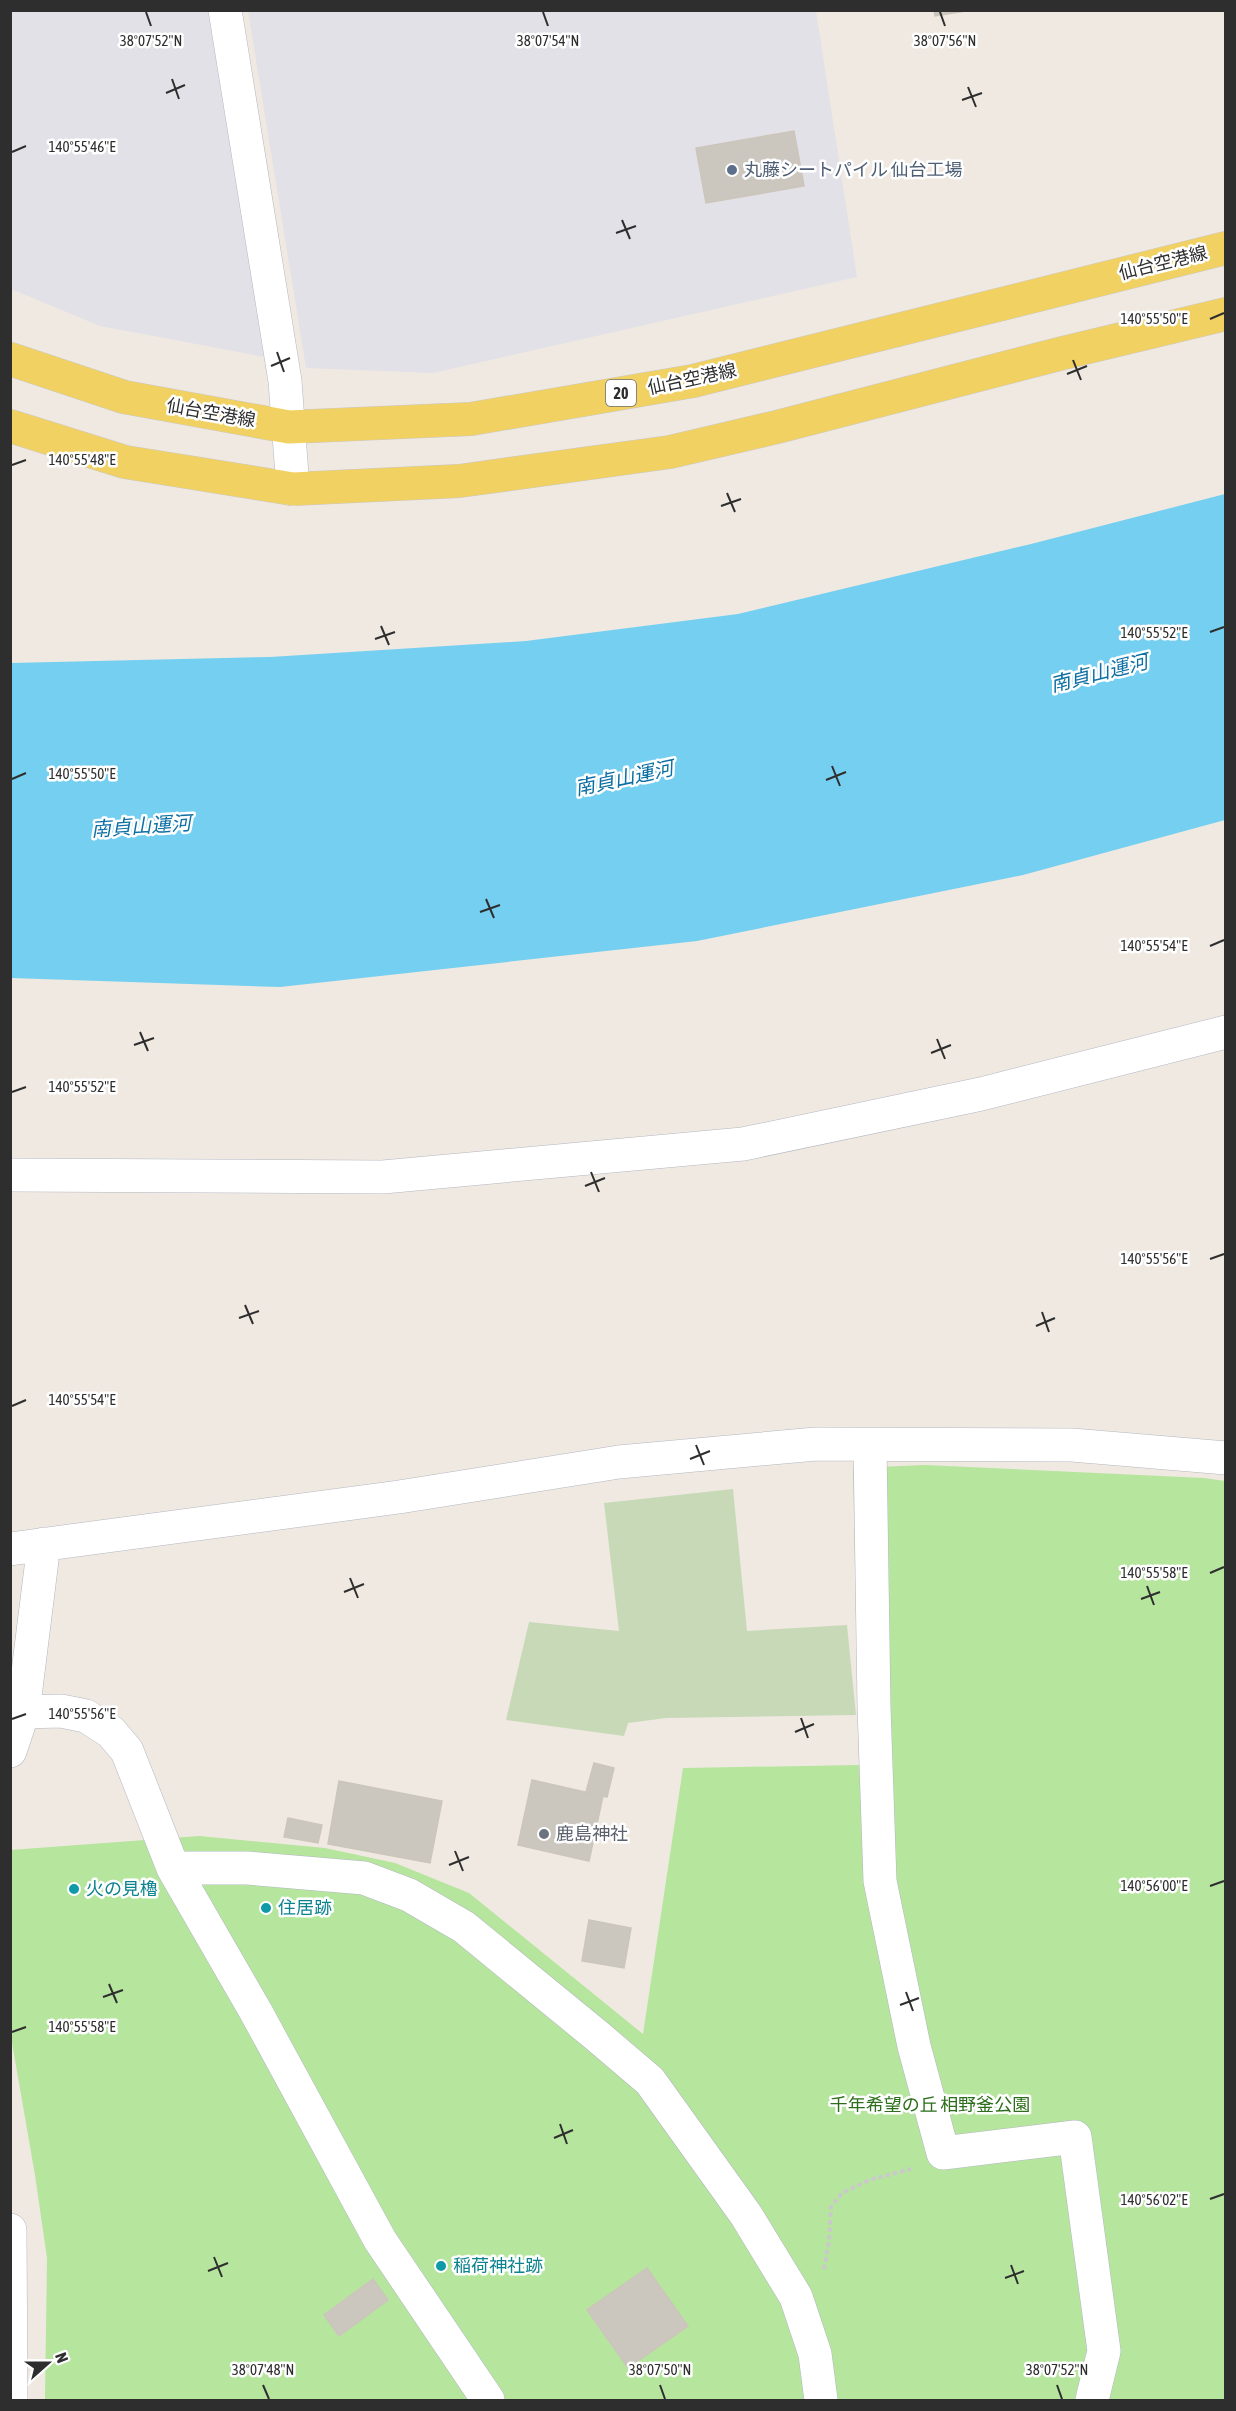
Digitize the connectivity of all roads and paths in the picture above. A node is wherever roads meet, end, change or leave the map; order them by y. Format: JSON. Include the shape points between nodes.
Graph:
{"nodes":[{"id":1,"x":225,"y":10,"type":"edge"},
{"id":2,"x":1226,"y":248,"type":"edge"},
{"id":3,"x":1226,"y":314,"type":"edge"},
{"id":4,"x":10,"y":359,"type":"edge"},
{"id":5,"x":10,"y":426,"type":"edge"},
{"id":6,"x":289,"y":427,"type":"junction"},
{"id":7,"x":292,"y":489,"type":"junction"},
{"id":8,"x":1226,"y":1032,"type":"edge"},
{"id":9,"x":10,"y":1175,"type":"edge"},
{"id":10,"x":870,"y":1445,"type":"junction"},
{"id":11,"x":1226,"y":1458,"type":"edge"},
{"id":12,"x":44,"y":1544,"type":"junction"},
{"id":13,"x":10,"y":1549,"type":"edge"},
{"id":14,"x":24,"y":1712,"type":"junction"},
{"id":15,"x":10,"y":1751,"type":"edge"},
{"id":16,"x":173,"y":1868,"type":"junction"},
{"id":17,"x":943,"y":2153,"type":"junction"},
{"id":18,"x":10,"y":2230,"type":"edge"},
{"id":19,"x":796,"y":2297,"type":"junction"},
{"id":20,"x":11,"y":2400,"type":"edge"},
{"id":21,"x":488,"y":2400,"type":"edge"},
{"id":22,"x":821,"y":2400,"type":"edge"},
{"id":23,"x":1092,"y":2400,"type":"edge"}],
"edges":[{"from":1,"to":6,"type":"street","via":[[285,381]]},
{"from":2,"to":6,"type":"main road","name":"仙台空港線","number":"20","via":[[693,381],[471,419]]},
{"from":3,"to":7,"type":"main road","via":[[670,452],[459,481]]},
{"from":4,"to":6,"type":"main road","name":"仙台空港線","number":"20","via":[[124,397]]},
{"from":5,"to":7,"type":"main road","via":[[125,462]]},
{"from":6,"to":7,"type":"street"},
{"from":8,"to":9,"type":"street","via":[[981,1094],[743,1144],[383,1176]]},
{"from":10,"to":11,"type":"street","via":[[1072,1445]]},
{"from":10,"to":12,"type":"street","via":[[816,1444],[619,1462],[399,1497]]},
{"from":10,"to":17,"type":"street","via":[[880,1881],[914,2046]]},
{"from":12,"to":13,"type":"street"},
{"from":12,"to":14,"type":"street"},
{"from":14,"to":15,"type":"street"},
{"from":14,"to":16,"type":"street","via":[[62,1711],[86,1716],[111,1732],[127,1751]]},
{"from":16,"to":19,"type":"street","via":[[248,1868],[363,1878],[410,1895],[464,1927],[650,2081],[746,2215]]},
{"from":16,"to":21,"type":"street","via":[[380,2240]]},
{"from":17,"to":19,"type":"path","via":[[842,2193],[831,2207],[822,2275]]},
{"from":17,"to":23,"type":"street","via":[[1075,2137],[1104,2351]]},
{"from":18,"to":20,"type":"street"},
{"from":19,"to":22,"type":"street","via":[[815,2354]]}]}
